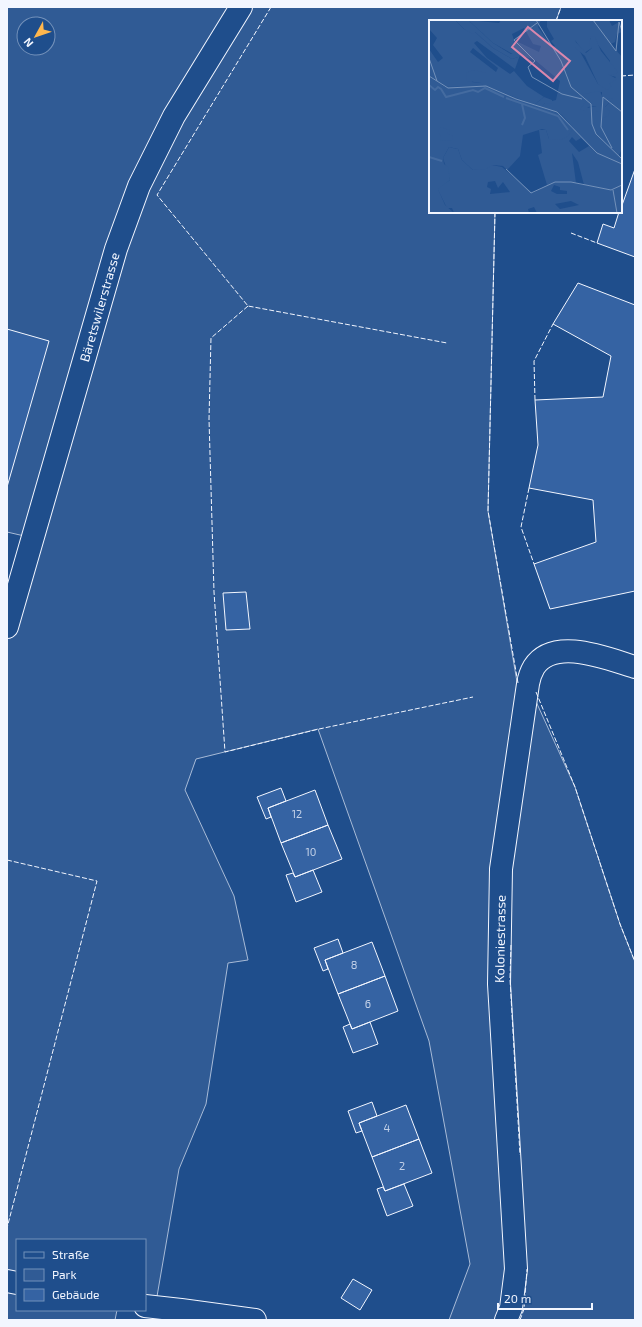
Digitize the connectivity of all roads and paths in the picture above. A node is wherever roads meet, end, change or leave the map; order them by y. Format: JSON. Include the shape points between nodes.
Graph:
{"nodes":[{"id":1,"x":241,"y":7,"type":"edge"},
{"id":2,"x":7,"y":627,"type":"edge"},
{"id":3,"x":635,"y":667,"type":"edge"},
{"id":4,"x":146,"y":1306,"type":"edge"},
{"id":5,"x":255,"y":1320,"type":"edge"},
{"id":6,"x":506,"y":1320,"type":"edge"}],
"edges":[{"from":1,"to":2,"type":"street","name":"Bäretswilerstrasse","via":[[174,116],[139,186],[116,249]]},
{"from":3,"to":6,"type":"street","name":"Koloniestrasse","via":[[592,654],[560,652],[551,654],[537,663],[528,684],[502,869],[498,984],[516,1269],[511,1308]]},
{"from":4,"to":5,"type":"street"}]}
